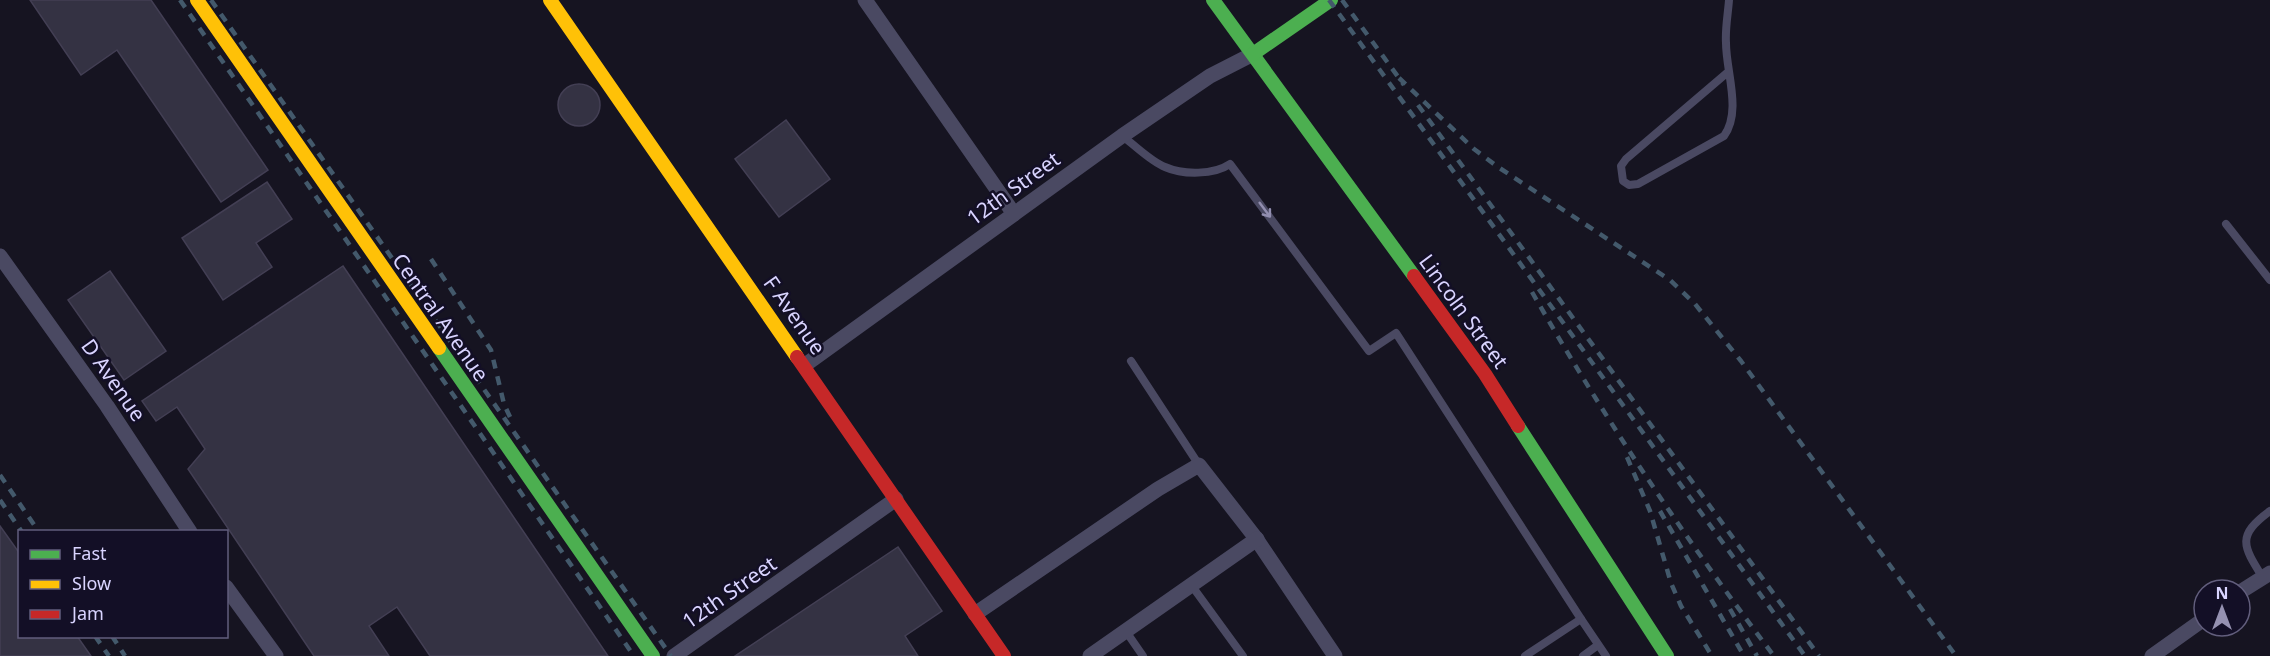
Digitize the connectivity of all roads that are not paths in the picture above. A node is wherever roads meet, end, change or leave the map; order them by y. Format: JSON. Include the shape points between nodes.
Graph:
{"nodes":[{"id":1,"x":197,"y":0,"type":"edge"},
{"id":2,"x":550,"y":0,"type":"edge"},
{"id":3,"x":865,"y":0,"type":"edge"},
{"id":4,"x":1213,"y":0,"type":"edge"},
{"id":5,"x":1331,"y":0,"type":"edge"},
{"id":6,"x":1729,"y":0,"type":"edge"},
{"id":7,"x":1253,"y":54,"type":"junction"},
{"id":8,"x":1728,"y":72,"type":"junction"},
{"id":9,"x":1122,"y":136,"type":"junction"},
{"id":10,"x":1014,"y":214,"type":"junction"},
{"id":11,"x":2226,"y":224,"type":"dead end"},
{"id":12,"x":0,"y":256,"type":"edge"},
{"id":13,"x":2270,"y":280,"type":"edge"},
{"id":14,"x":1131,"y":361,"type":"dead end"},
{"id":15,"x":805,"y":365,"type":"junction"},
{"id":16,"x":1199,"y":465,"type":"junction"},
{"id":17,"x":896,"y":500,"type":"junction"},
{"id":18,"x":2270,"y":511,"type":"edge"},
{"id":19,"x":189,"y":530,"type":"edge"},
{"id":20,"x":1257,"y":539,"type":"junction"},
{"id":21,"x":2266,"y":575,"type":"edge"},
{"id":22,"x":2252,"y":584,"type":"edge"},
{"id":23,"x":1191,"y":586,"type":"junction"},
{"id":24,"x":228,"y":590,"type":"edge"},
{"id":25,"x":975,"y":614,"type":"junction"},
{"id":26,"x":1581,"y":619,"type":"junction"},
{"id":27,"x":2192,"y":627,"type":"edge"},
{"id":28,"x":1125,"y":630,"type":"junction"},
{"id":29,"x":1598,"y":645,"type":"junction"},
{"id":30,"x":276,"y":656,"type":"edge"},
{"id":31,"x":653,"y":656,"type":"edge"},
{"id":32,"x":674,"y":656,"type":"edge"},
{"id":33,"x":1004,"y":656,"type":"edge"},
{"id":34,"x":1090,"y":656,"type":"edge"},
{"id":35,"x":1143,"y":656,"type":"edge"},
{"id":36,"x":1243,"y":656,"type":"edge"},
{"id":37,"x":1335,"y":656,"type":"edge"},
{"id":38,"x":1525,"y":656,"type":"edge"},
{"id":39,"x":1583,"y":656,"type":"edge"},
{"id":40,"x":1606,"y":656,"type":"edge"},
{"id":41,"x":1667,"y":656,"type":"edge"},
{"id":42,"x":2152,"y":656,"type":"edge"}],
"edges":[{"from":1,"to":31,"type":"street","name":"Central Avenue"},
{"from":2,"to":15,"type":"street","name":"F Avenue"},
{"from":3,"to":10,"type":"street"},
{"from":4,"to":7,"type":"street","name":"Lincoln Street"},
{"from":5,"to":7,"type":"street"},
{"from":6,"to":8,"type":"lane"},
{"from":7,"to":9,"type":"street","name":"12th Street","via":[[1210,76]]},
{"from":7,"to":41,"type":"street","name":"Lincoln Street","via":[[1485,374]]},
{"from":8,"to":8,"type":"lane","via":[[1731,127],[1724,136],[1638,184],[1623,181],[1621,166],[1626,159]]},
{"from":9,"to":10,"type":"street","name":"12th Street"},
{"from":9,"to":26,"type":"lane","one_way":true,"via":[[1165,167],[1219,171],[1230,164],[1369,351],[1396,333]]},
{"from":10,"to":15,"type":"street","name":"12th Street"},
{"from":11,"to":13,"type":"lane"},
{"from":12,"to":19,"type":"street","name":"D Avenue"},
{"from":14,"to":16,"type":"lane"},
{"from":15,"to":17,"type":"street","name":"F Avenue"},
{"from":16,"to":20,"type":"street"},
{"from":16,"to":25,"type":"street"},
{"from":17,"to":25,"type":"street","name":"F Avenue"},
{"from":17,"to":32,"type":"street","name":"12th Street"},
{"from":18,"to":21,"type":"lane","via":[[2247,532],[2245,543],[2248,555]]},
{"from":20,"to":23,"type":"street"},
{"from":20,"to":37,"type":"street"},
{"from":21,"to":22,"type":"street"},
{"from":23,"to":28,"type":"street"},
{"from":23,"to":36,"type":"lane"},
{"from":24,"to":30,"type":"street"},
{"from":25,"to":33,"type":"street","name":"F Avenue"},
{"from":26,"to":29,"type":"lane"},
{"from":26,"to":38,"type":"lane"},
{"from":27,"to":42,"type":"street"},
{"from":28,"to":34,"type":"street"},
{"from":28,"to":35,"type":"lane"},
{"from":29,"to":39,"type":"lane"},
{"from":29,"to":40,"type":"lane"}]}
